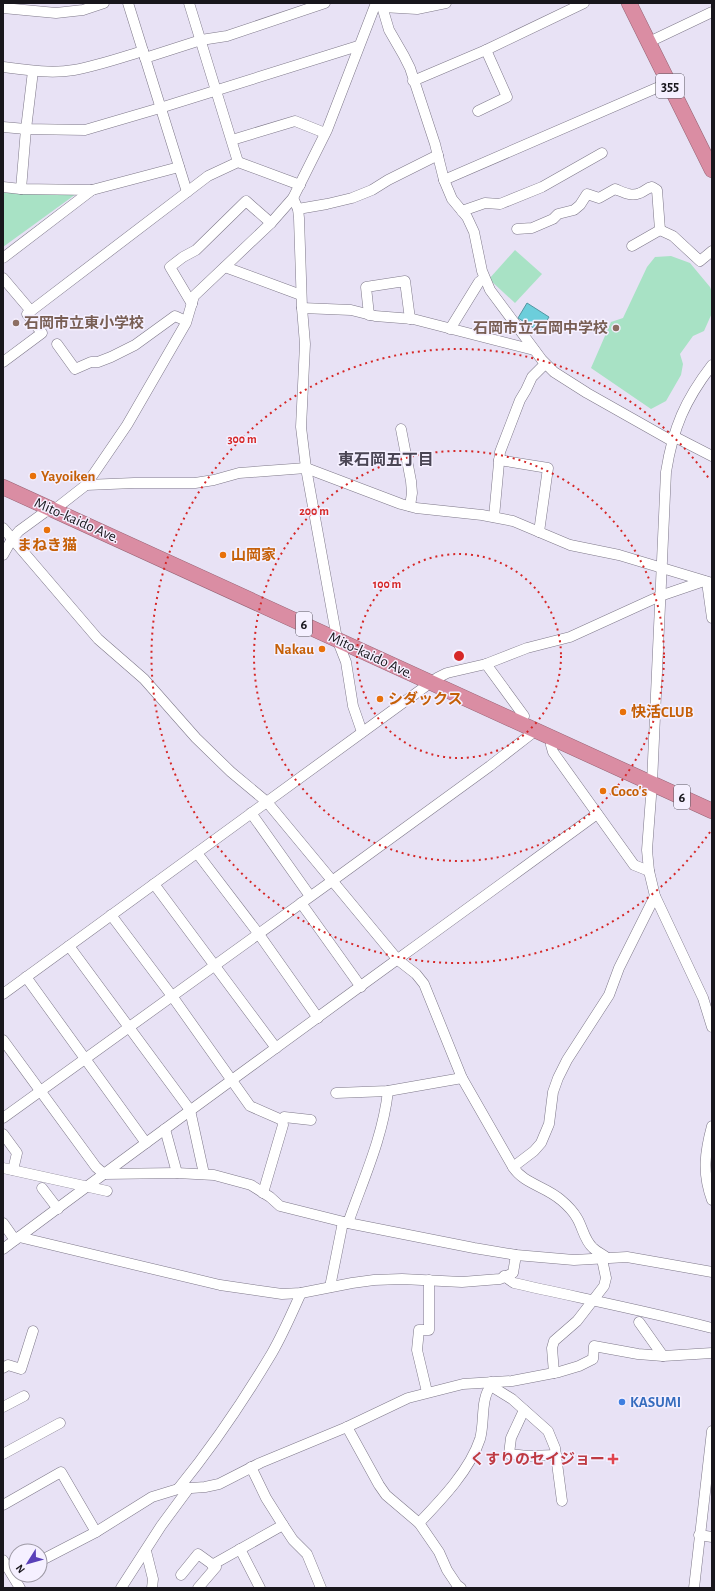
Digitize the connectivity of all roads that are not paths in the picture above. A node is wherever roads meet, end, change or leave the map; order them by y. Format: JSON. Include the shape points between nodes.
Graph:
{"nodes":[{"id":1,"x":104,"y":3,"type":"edge"},
{"id":2,"x":128,"y":3,"type":"edge"},
{"id":3,"x":189,"y":3,"type":"edge"},
{"id":4,"x":325,"y":3,"type":"edge"},
{"id":5,"x":446,"y":3,"type":"edge"},
{"id":6,"x":584,"y":3,"type":"edge"},
{"id":7,"x":629,"y":3,"type":"edge"},
{"id":8,"x":380,"y":4,"type":"edge"},
{"id":9,"x":434,"y":4,"type":"edge"},
{"id":10,"x":80,"y":6,"type":"edge"},
{"id":11,"x":304,"y":6,"type":"edge"},
{"id":12,"x":3,"y":8,"type":"edge"},
{"id":13,"x":712,"y":12,"type":"edge"},
{"id":14,"x":201,"y":40,"type":"junction"},
{"id":15,"x":648,"y":42,"type":"junction"},
{"id":16,"x":358,"y":46,"type":"junction"},
{"id":17,"x":486,"y":50,"type":"junction"},
{"id":18,"x":144,"y":54,"type":"junction"},
{"id":19,"x":3,"y":67,"type":"edge"},
{"id":20,"x":33,"y":71,"type":"junction"},
{"id":21,"x":414,"y":81,"type":"junction"},
{"id":22,"x":668,"y":83,"type":"junction"},
{"id":23,"x":216,"y":91,"type":"junction"},
{"id":24,"x":160,"y":108,"type":"junction"},
{"id":25,"x":478,"y":110,"type":"dead end"},
{"id":26,"x":3,"y":126,"type":"edge"},
{"id":27,"x":26,"y":129,"type":"junction"},
{"id":28,"x":325,"y":133,"type":"junction"},
{"id":29,"x":232,"y":140,"type":"junction"},
{"id":30,"x":602,"y":153,"type":"dead end"},
{"id":31,"x":438,"y":155,"type":"junction"},
{"id":32,"x":238,"y":162,"type":"junction"},
{"id":33,"x":179,"y":167,"type":"junction"},
{"id":34,"x":712,"y":170,"type":"edge"},
{"id":35,"x":444,"y":180,"type":"junction"},
{"id":36,"x":300,"y":185,"type":"junction"},
{"id":37,"x":3,"y":187,"type":"edge"},
{"id":38,"x":21,"y":189,"type":"junction"},
{"id":39,"x":92,"y":190,"type":"junction"},
{"id":40,"x":187,"y":192,"type":"junction"},
{"id":41,"x":293,"y":198,"type":"junction"},
{"id":42,"x":298,"y":209,"type":"junction"},
{"id":43,"x":462,"y":211,"type":"junction"},
{"id":44,"x":271,"y":223,"type":"junction"},
{"id":45,"x":517,"y":229,"type":"dead end"},
{"id":46,"x":660,"y":230,"type":"junction"},
{"id":47,"x":632,"y":246,"type":"dead end"},
{"id":48,"x":712,"y":252,"type":"edge"},
{"id":49,"x":3,"y":258,"type":"edge"},
{"id":50,"x":225,"y":267,"type":"junction"},
{"id":51,"x":3,"y":278,"type":"edge"},
{"id":52,"x":484,"y":278,"type":"junction"},
{"id":53,"x":301,"y":294,"type":"junction"},
{"id":54,"x":192,"y":304,"type":"junction"},
{"id":55,"x":302,"y":308,"type":"junction"},
{"id":56,"x":31,"y":310,"type":"junction"},
{"id":57,"x":368,"y":315,"type":"junction"},
{"id":58,"x":410,"y":319,"type":"junction"},
{"id":59,"x":186,"y":321,"type":"junction"},
{"id":60,"x":450,"y":329,"type":"junction"},
{"id":61,"x":57,"y":344,"type":"dead end"},
{"id":62,"x":534,"y":350,"type":"junction"},
{"id":63,"x":3,"y":362,"type":"edge"},
{"id":64,"x":545,"y":364,"type":"junction"},
{"id":65,"x":712,"y":365,"type":"edge"},
{"id":66,"x":402,"y":429,"type":"dead end"},
{"id":67,"x":673,"y":439,"type":"junction"},
{"id":68,"x":712,"y":456,"type":"edge"},
{"id":69,"x":499,"y":460,"type":"junction"},
{"id":70,"x":306,"y":468,"type":"junction"},
{"id":71,"x":86,"y":485,"type":"junction"},
{"id":72,"x":3,"y":487,"type":"edge"},
{"id":73,"x":410,"y":506,"type":"junction"},
{"id":74,"x":54,"y":510,"type":"junction"},
{"id":75,"x":494,"y":517,"type":"junction"},
{"id":76,"x":3,"y":528,"type":"edge"},
{"id":77,"x":539,"y":532,"type":"junction"},
{"id":78,"x":12,"y":539,"type":"junction"},
{"id":79,"x":3,"y":555,"type":"edge"},
{"id":80,"x":662,"y":569,"type":"junction"},
{"id":81,"x":707,"y":582,"type":"edge"},
{"id":82,"x":660,"y":596,"type":"junction"},
{"id":83,"x":712,"y":618,"type":"edge"},
{"id":84,"x":337,"y":639,"type":"junction"},
{"id":85,"x":486,"y":664,"type":"junction"},
{"id":86,"x":431,"y":683,"type":"junction"},
{"id":87,"x":520,"y":724,"type":"junction"},
{"id":88,"x":535,"y":731,"type":"junction"},
{"id":89,"x":362,"y":732,"type":"junction"},
{"id":90,"x":552,"y":738,"type":"junction"},
{"id":91,"x":652,"y":783,"type":"junction"},
{"id":92,"x":267,"y":802,"type":"junction"},
{"id":93,"x":712,"y":811,"type":"edge"},
{"id":94,"x":251,"y":814,"type":"junction"},
{"id":95,"x":597,"y":814,"type":"junction"},
{"id":96,"x":197,"y":853,"type":"junction"},
{"id":97,"x":649,"y":871,"type":"junction"},
{"id":98,"x":332,"y":881,"type":"junction"},
{"id":99,"x":154,"y":884,"type":"junction"},
{"id":100,"x":310,"y":896,"type":"junction"},
{"id":101,"x":655,"y":896,"type":"junction"},
{"id":102,"x":301,"y":903,"type":"junction"},
{"id":103,"x":111,"y":915,"type":"junction"},
{"id":104,"x":258,"y":933,"type":"junction"},
{"id":105,"x":69,"y":946,"type":"junction"},
{"id":106,"x":398,"y":960,"type":"junction"},
{"id":107,"x":214,"y":964,"type":"junction"},
{"id":108,"x":26,"y":977,"type":"junction"},
{"id":109,"x":361,"y":987,"type":"junction"},
{"id":110,"x":3,"y":994,"type":"edge"},
{"id":111,"x":172,"y":996,"type":"junction"},
{"id":112,"x":318,"y":1018,"type":"junction"},
{"id":113,"x":128,"y":1027,"type":"junction"},
{"id":114,"x":712,"y":1027,"type":"edge"},
{"id":115,"x":3,"y":1040,"type":"edge"},
{"id":116,"x":276,"y":1048,"type":"junction"},
{"id":117,"x":85,"y":1058,"type":"junction"},
{"id":118,"x":462,"y":1078,"type":"junction"},
{"id":119,"x":230,"y":1081,"type":"junction"},
{"id":120,"x":388,"y":1091,"type":"junction"},
{"id":121,"x":40,"y":1092,"type":"junction"},
{"id":122,"x":336,"y":1093,"type":"dead end"},
{"id":123,"x":190,"y":1110,"type":"junction"},
{"id":124,"x":3,"y":1118,"type":"edge"},
{"id":125,"x":282,"y":1120,"type":"junction"},
{"id":126,"x":311,"y":1120,"type":"dead end"},
{"id":127,"x":712,"y":1126,"type":"edge"},
{"id":128,"x":165,"y":1129,"type":"junction"},
{"id":129,"x":3,"y":1134,"type":"edge"},
{"id":130,"x":146,"y":1143,"type":"junction"},
{"id":131,"x":513,"y":1167,"type":"junction"},
{"id":132,"x":8,"y":1169,"type":"edge"},
{"id":133,"x":177,"y":1173,"type":"junction"},
{"id":134,"x":104,"y":1174,"type":"junction"},
{"id":135,"x":204,"y":1174,"type":"junction"},
{"id":136,"x":87,"y":1187,"type":"junction"},
{"id":137,"x":42,"y":1188,"type":"dead end"},
{"id":138,"x":107,"y":1191,"type":"dead end"},
{"id":139,"x":263,"y":1193,"type":"junction"},
{"id":140,"x":712,"y":1200,"type":"edge"},
{"id":141,"x":58,"y":1209,"type":"junction"},
{"id":142,"x":346,"y":1222,"type":"junction"},
{"id":143,"x":3,"y":1223,"type":"edge"},
{"id":144,"x":17,"y":1238,"type":"junction"},
{"id":145,"x":3,"y":1249,"type":"edge"},
{"id":146,"x":516,"y":1255,"type":"junction"},
{"id":147,"x":604,"y":1258,"type":"junction"},
{"id":148,"x":712,"y":1272,"type":"edge"},
{"id":149,"x":504,"y":1276,"type":"junction"},
{"id":150,"x":429,"y":1280,"type":"junction"},
{"id":151,"x":330,"y":1287,"type":"junction"},
{"id":152,"x":302,"y":1293,"type":"junction"},
{"id":153,"x":592,"y":1301,"type":"junction"},
{"id":154,"x":639,"y":1322,"type":"dead end"},
{"id":155,"x":712,"y":1328,"type":"edge"},
{"id":156,"x":33,"y":1331,"type":"dead end"},
{"id":157,"x":712,"y":1352,"type":"edge"},
{"id":158,"x":663,"y":1356,"type":"junction"},
{"id":159,"x":3,"y":1368,"type":"edge"},
{"id":160,"x":554,"y":1373,"type":"junction"},
{"id":161,"x":491,"y":1384,"type":"junction"},
{"id":162,"x":427,"y":1392,"type":"junction"},
{"id":163,"x":24,"y":1396,"type":"dead end"},
{"id":164,"x":3,"y":1407,"type":"edge"},
{"id":165,"x":524,"y":1410,"type":"junction"},
{"id":166,"x":60,"y":1423,"type":"dead end"},
{"id":167,"x":347,"y":1427,"type":"junction"},
{"id":168,"x":712,"y":1431,"type":"edge"},
{"id":169,"x":712,"y":1435,"type":"edge"},
{"id":170,"x":3,"y":1454,"type":"edge"},
{"id":171,"x":556,"y":1455,"type":"junction"},
{"id":172,"x":251,"y":1467,"type":"junction"},
{"id":173,"x":190,"y":1488,"type":"junction"},
{"id":174,"x":178,"y":1489,"type":"junction"},
{"id":175,"x":708,"y":1499,"type":"edge"},
{"id":176,"x":562,"y":1501,"type":"dead end"},
{"id":177,"x":3,"y":1505,"type":"edge"},
{"id":178,"x":419,"y":1523,"type":"junction"},
{"id":179,"x":283,"y":1525,"type":"junction"},
{"id":180,"x":96,"y":1532,"type":"junction"},
{"id":181,"x":700,"y":1535,"type":"junction"},
{"id":182,"x":712,"y":1537,"type":"edge"},
{"id":183,"x":240,"y":1549,"type":"junction"},
{"id":184,"x":146,"y":1551,"type":"junction"},
{"id":185,"x":48,"y":1557,"type":"edge"},
{"id":186,"x":3,"y":1560,"type":"edge"},
{"id":187,"x":212,"y":1565,"type":"junction"},
{"id":188,"x":8,"y":1570,"type":"edge"},
{"id":189,"x":181,"y":1575,"type":"dead end"},
{"id":190,"x":121,"y":1588,"type":"edge"},
{"id":191,"x":152,"y":1588,"type":"edge"},
{"id":192,"x":198,"y":1588,"type":"edge"},
{"id":193,"x":260,"y":1588,"type":"edge"},
{"id":194,"x":322,"y":1588,"type":"edge"},
{"id":195,"x":461,"y":1588,"type":"edge"},
{"id":196,"x":694,"y":1588,"type":"edge"}],
"edges":[{"from":1,"to":10,"type":"street"},
{"from":2,"to":18,"type":"street"},
{"from":3,"to":14,"type":"street"},
{"from":4,"to":11,"type":"street"},
{"from":5,"to":9,"type":"street"},
{"from":6,"to":17,"type":"street"},
{"from":7,"to":15,"type":"highway","number":"355"},
{"from":8,"to":9,"type":"street","via":[[417,9]]},
{"from":8,"to":16,"type":"street"},
{"from":8,"to":21,"type":"street","via":[[389,30],[410,68]]},
{"from":10,"to":12,"type":"street","via":[[56,13]]},
{"from":11,"to":14,"type":"street","via":[[227,36]]},
{"from":13,"to":15,"type":"street"},
{"from":14,"to":18,"type":"street"},
{"from":14,"to":23,"type":"street"},
{"from":15,"to":22,"type":"highway","number":"355"},
{"from":16,"to":23,"type":"street"},
{"from":16,"to":28,"type":"street"},
{"from":17,"to":21,"type":"street"},
{"from":17,"to":25,"type":"street","via":[[507,96]]},
{"from":18,"to":20,"type":"street","via":[[73,70]]},
{"from":18,"to":24,"type":"street"},
{"from":19,"to":20,"type":"street"},
{"from":20,"to":27,"type":"street"},
{"from":21,"to":31,"type":"street"},
{"from":22,"to":34,"type":"highway","number":"355"},
{"from":22,"to":35,"type":"street"},
{"from":23,"to":24,"type":"street"},
{"from":23,"to":29,"type":"street"},
{"from":24,"to":27,"type":"street","via":[[85,130]]},
{"from":24,"to":33,"type":"street"},
{"from":26,"to":27,"type":"street"},
{"from":27,"to":38,"type":"street"},
{"from":28,"to":29,"type":"street","via":[[295,121]]},
{"from":28,"to":36,"type":"street"},
{"from":29,"to":32,"type":"street"},
{"from":30,"to":43,"type":"street","via":[[542,187],[500,204],[485,203]]},
{"from":31,"to":35,"type":"street"},
{"from":31,"to":42,"type":"street","via":[[352,198]]},
{"from":32,"to":36,"type":"street"},
{"from":32,"to":40,"type":"street","via":[[208,176]]},
{"from":33,"to":39,"type":"street"},
{"from":33,"to":40,"type":"street"},
{"from":35,"to":43,"type":"street","via":[[452,199]]},
{"from":36,"to":41,"type":"street"},
{"from":37,"to":38,"type":"street"},
{"from":38,"to":39,"type":"street"},
{"from":39,"to":49,"type":"street"},
{"from":40,"to":56,"type":"street"},
{"from":41,"to":42,"type":"street"},
{"from":41,"to":44,"type":"street"},
{"from":42,"to":53,"type":"street"},
{"from":43,"to":52,"type":"street","via":[[474,232]]},
{"from":44,"to":50,"type":"street"},
{"from":44,"to":54,"type":"street","via":[[246,201],[196,250],[182,257],[170,268]]},
{"from":45,"to":46,"type":"street","via":[[532,228],[553,219],[558,214],[574,210],[587,194],[599,198],[615,189],[632,195],[652,187],[657,190]]},
{"from":46,"to":47,"type":"street"},
{"from":46,"to":48,"type":"street","via":[[673,236],[700,261]]},
{"from":50,"to":53,"type":"street"},
{"from":50,"to":54,"type":"street","via":[[194,296]]},
{"from":51,"to":56,"type":"street"},
{"from":52,"to":60,"type":"street"},
{"from":52,"to":62,"type":"street","via":[[497,301]]},
{"from":53,"to":55,"type":"street"},
{"from":54,"to":59,"type":"street"},
{"from":55,"to":57,"type":"street","via":[[351,310]]},
{"from":55,"to":70,"type":"street","via":[[305,344],[301,427]]},
{"from":56,"to":63,"type":"street","via":[[27,314],[42,334]]},
{"from":57,"to":58,"type":"street"},
{"from":57,"to":58,"type":"street","via":[[366,287],[405,281]]},
{"from":58,"to":60,"type":"street"},
{"from":59,"to":61,"type":"street","via":[[175,316],[135,345],[111,357],[75,369]]},
{"from":59,"to":71,"type":"street","via":[[127,425]]},
{"from":60,"to":62,"type":"street"},
{"from":62,"to":64,"type":"street"},
{"from":64,"to":67,"type":"street","via":[[587,393]]},
{"from":64,"to":69,"type":"street","via":[[532,377],[520,400]]},
{"from":65,"to":67,"type":"street","via":[[688,399]]},
{"from":66,"to":73,"type":"street","via":[[411,481]]},
{"from":67,"to":68,"type":"street"},
{"from":67,"to":80,"type":"street","via":[[666,484]]},
{"from":69,"to":75,"type":"street"},
{"from":69,"to":77,"type":"street","via":[[548,468]]},
{"from":70,"to":71,"type":"street","via":[[239,473],[195,484]]},
{"from":70,"to":73,"type":"street"},
{"from":70,"to":84,"type":"street"},
{"from":71,"to":74,"type":"street"},
{"from":72,"to":74,"type":"highway","name":"Mito-kaido Ave.","number":"6"},
{"from":73,"to":75,"type":"street"},
{"from":74,"to":78,"type":"street","via":[[42,515]]},
{"from":74,"to":84,"type":"highway","name":"Mito-kaido Ave.","number":"6"},
{"from":75,"to":77,"type":"street","via":[[522,524]]},
{"from":76,"to":78,"type":"street"},
{"from":77,"to":80,"type":"street","via":[[570,545],[619,555]]},
{"from":78,"to":79,"type":"street"},
{"from":78,"to":92,"type":"street","via":[[98,639],[144,679],[196,738],[231,772]]},
{"from":80,"to":81,"type":"street"},
{"from":80,"to":82,"type":"street"},
{"from":81,"to":82,"type":"street"},
{"from":81,"to":83,"type":"street"},
{"from":82,"to":85,"type":"street","via":[[570,637],[527,648]]},
{"from":82,"to":91,"type":"street"},
{"from":84,"to":86,"type":"highway","name":"Mito-kaido Ave.","number":"6"},
{"from":84,"to":89,"type":"street","via":[[346,662],[352,706]]},
{"from":85,"to":86,"type":"street","via":[[447,674]]},
{"from":85,"to":87,"type":"street","via":[[524,716]]},
{"from":86,"to":87,"type":"highway","name":"Mito-kaido Ave.","number":"6"},
{"from":86,"to":89,"type":"street"},
{"from":87,"to":88,"type":"highway","name":"Mito-kaido Ave.","number":"6"},
{"from":88,"to":90,"type":"highway","name":"Mito-kaido Ave.","number":"6"},
{"from":88,"to":98,"type":"street"},
{"from":89,"to":92,"type":"street"},
{"from":90,"to":91,"type":"highway","name":"Mito-kaido Ave.","number":"6"},
{"from":90,"to":95,"type":"street","via":[[553,752]]},
{"from":91,"to":93,"type":"highway","number":"6"},
{"from":91,"to":97,"type":"street","via":[[647,841]]},
{"from":92,"to":94,"type":"street"},
{"from":92,"to":98,"type":"street"},
{"from":94,"to":96,"type":"street"},
{"from":94,"to":100,"type":"street"},
{"from":95,"to":97,"type":"street","via":[[634,865]]},
{"from":95,"to":106,"type":"street"},
{"from":96,"to":99,"type":"street"},
{"from":96,"to":104,"type":"street"},
{"from":97,"to":101,"type":"street"},
{"from":98,"to":100,"type":"street"},
{"from":98,"to":106,"type":"street"},
{"from":99,"to":103,"type":"street"},
{"from":99,"to":107,"type":"street"},
{"from":100,"to":102,"type":"street"},
{"from":101,"to":114,"type":"street","via":[[703,998]]},
{"from":101,"to":131,"type":"street","via":[[619,968],[609,995],[558,1078],[553,1092],[549,1124],[541,1143]]},
{"from":102,"to":104,"type":"street"},
{"from":102,"to":109,"type":"street"},
{"from":103,"to":105,"type":"street"},
{"from":103,"to":111,"type":"street"},
{"from":104,"to":107,"type":"street"},
{"from":104,"to":112,"type":"street"},
{"from":105,"to":108,"type":"street"},
{"from":105,"to":113,"type":"street"},
{"from":106,"to":109,"type":"street"},
{"from":106,"to":118,"type":"street","via":[[424,984]]},
{"from":107,"to":111,"type":"street"},
{"from":107,"to":116,"type":"street"},
{"from":108,"to":110,"type":"street"},
{"from":108,"to":117,"type":"street"},
{"from":109,"to":112,"type":"street"},
{"from":111,"to":113,"type":"street"},
{"from":111,"to":119,"type":"street"},
{"from":112,"to":116,"type":"street"},
{"from":113,"to":117,"type":"street"},
{"from":113,"to":123,"type":"street"},
{"from":115,"to":121,"type":"street"},
{"from":116,"to":119,"type":"street"},
{"from":117,"to":121,"type":"street"},
{"from":117,"to":130,"type":"street"},
{"from":118,"to":120,"type":"street"},
{"from":118,"to":131,"type":"street"},
{"from":119,"to":123,"type":"street"},
{"from":119,"to":125,"type":"street","via":[[250,1106]]},
{"from":120,"to":122,"type":"street"},
{"from":120,"to":142,"type":"street","via":[[380,1132]]},
{"from":121,"to":124,"type":"street"},
{"from":121,"to":134,"type":"street"},
{"from":123,"to":128,"type":"street"},
{"from":123,"to":135,"type":"street"},
{"from":125,"to":126,"type":"street","via":[[284,1117]]},
{"from":125,"to":139,"type":"street","via":[[284,1125]]},
{"from":127,"to":140,"type":"street","via":[[705,1160]]},
{"from":128,"to":130,"type":"street"},
{"from":128,"to":133,"type":"street"},
{"from":129,"to":132,"type":"street","via":[[17,1153]]},
{"from":130,"to":134,"type":"street"},
{"from":131,"to":147,"type":"street","via":[[518,1175],[552,1193],[568,1206],[587,1241]]},
{"from":132,"to":136,"type":"street"},
{"from":133,"to":134,"type":"street"},
{"from":133,"to":135,"type":"street"},
{"from":134,"to":136,"type":"street"},
{"from":135,"to":139,"type":"street","via":[[251,1185]]},
{"from":136,"to":138,"type":"street"},
{"from":136,"to":141,"type":"street"},
{"from":137,"to":141,"type":"street"},
{"from":139,"to":142,"type":"street","via":[[280,1206]]},
{"from":141,"to":144,"type":"street"},
{"from":142,"to":146,"type":"street"},
{"from":142,"to":151,"type":"street"},
{"from":143,"to":144,"type":"street"},
{"from":144,"to":145,"type":"street"},
{"from":144,"to":152,"type":"street","via":[[220,1285],[282,1294]]},
{"from":146,"to":147,"type":"street","via":[[574,1260]]},
{"from":146,"to":149,"type":"street","via":[[513,1273]]},
{"from":147,"to":148,"type":"street","via":[[644,1259]]},
{"from":147,"to":153,"type":"street","via":[[604,1286]]},
{"from":149,"to":150,"type":"street","via":[[500,1279],[462,1282]]},
{"from":149,"to":153,"type":"street","via":[[514,1283]]},
{"from":150,"to":151,"type":"street","via":[[374,1280]]},
{"from":150,"to":162,"type":"street","via":[[429,1330],[419,1330],[417,1350]]},
{"from":151,"to":152,"type":"street"},
{"from":152,"to":174,"type":"street","via":[[252,1386],[209,1450]]},
{"from":153,"to":155,"type":"street"},
{"from":153,"to":160,"type":"street","via":[[577,1321],[554,1341]]},
{"from":154,"to":158,"type":"street"},
{"from":156,"to":159,"type":"street","via":[[21,1370],[8,1365]]},
{"from":157,"to":158,"type":"street"},
{"from":158,"to":160,"type":"street","via":[[594,1346],[593,1359]]},
{"from":160,"to":161,"type":"street"},
{"from":161,"to":162,"type":"street","via":[[463,1384]]},
{"from":161,"to":165,"type":"street"},
{"from":161,"to":178,"type":"street","via":[[485,1398],[479,1440],[466,1468]]},
{"from":162,"to":167,"type":"street","via":[[398,1402]]},
{"from":163,"to":164,"type":"street"},
{"from":165,"to":171,"type":"street","via":[[548,1431]]},
{"from":165,"to":171,"type":"street","via":[[511,1438],[509,1454]]},
{"from":166,"to":170,"type":"street"},
{"from":167,"to":172,"type":"street"},
{"from":167,"to":178,"type":"street","via":[[379,1485]]},
{"from":168,"to":169,"type":"street"},
{"from":169,"to":175,"type":"street"},
{"from":171,"to":176,"type":"street"},
{"from":172,"to":173,"type":"street","via":[[219,1484]]},
{"from":172,"to":179,"type":"street"},
{"from":173,"to":174,"type":"street"},
{"from":173,"to":184,"type":"street","via":[[161,1526]]},
{"from":174,"to":180,"type":"street","via":[[152,1497]]},
{"from":175,"to":181,"type":"street"},
{"from":177,"to":180,"type":"street","via":[[61,1472]]},
{"from":178,"to":195,"type":"street"},
{"from":179,"to":183,"type":"street"},
{"from":179,"to":194,"type":"street","via":[[307,1554]]},
{"from":180,"to":185,"type":"street"},
{"from":181,"to":182,"type":"street"},
{"from":181,"to":196,"type":"street"},
{"from":183,"to":187,"type":"street"},
{"from":183,"to":193,"type":"street"},
{"from":184,"to":190,"type":"street"},
{"from":184,"to":191,"type":"street","via":[[153,1579]]},
{"from":186,"to":188,"type":"street"},
{"from":187,"to":189,"type":"street","via":[[198,1554]]},
{"from":187,"to":192,"type":"street","via":[[216,1568]]}]}
